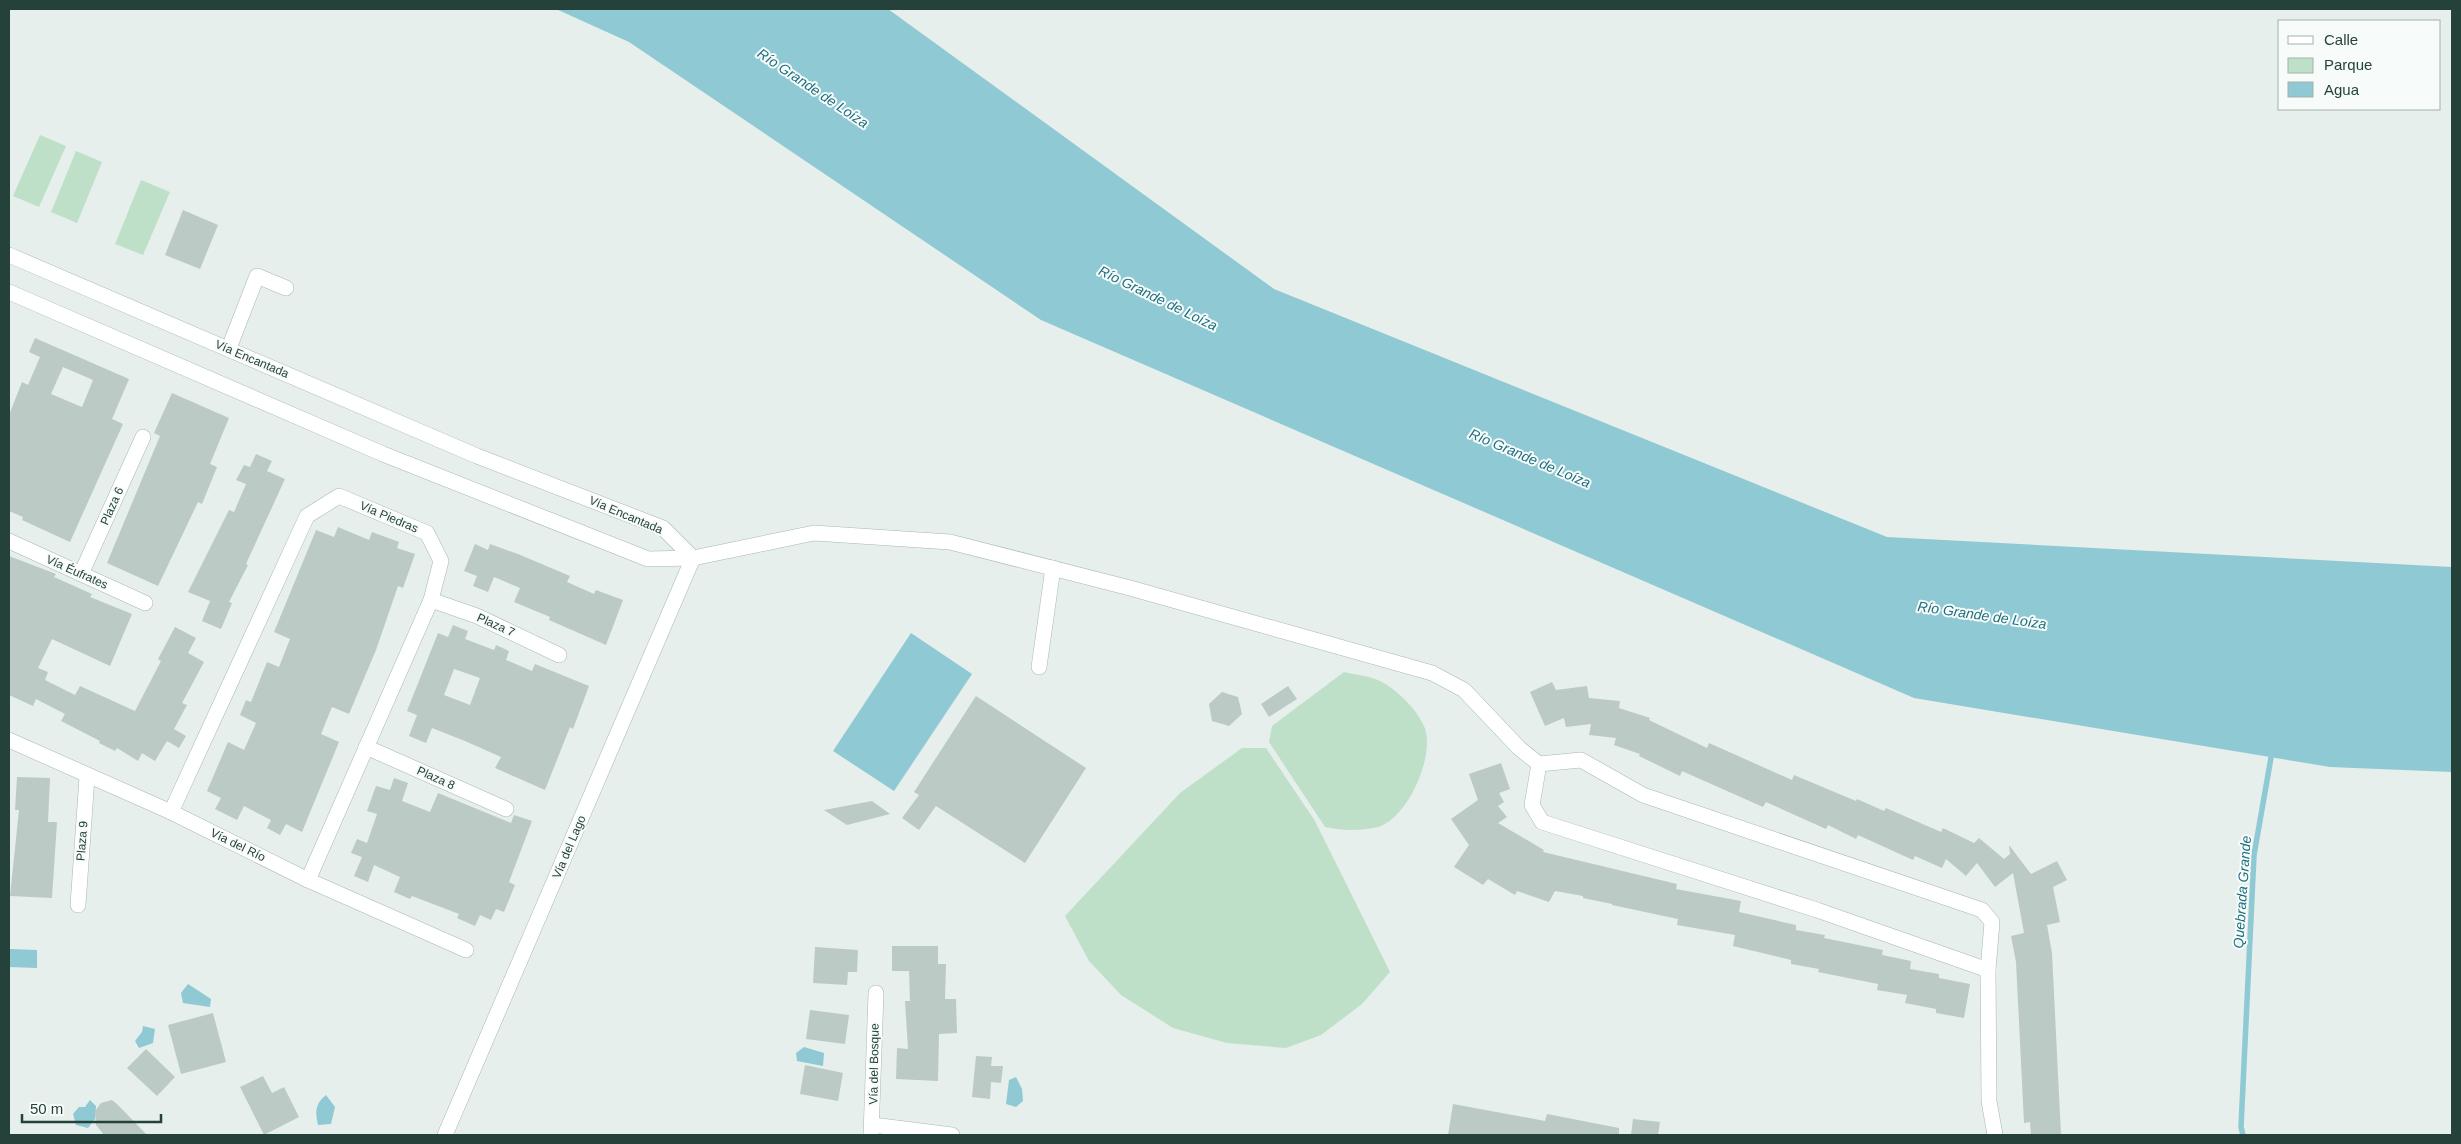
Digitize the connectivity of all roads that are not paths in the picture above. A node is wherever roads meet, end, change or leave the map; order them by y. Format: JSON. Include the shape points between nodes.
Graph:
{"nodes":[{"id":1,"x":9,"y":255,"type":"edge"},
{"id":2,"x":286,"y":288,"type":"dead end"},
{"id":3,"x":9,"y":292,"type":"edge"},
{"id":4,"x":229,"y":348,"type":"junction"},
{"id":5,"x":143,"y":437,"type":"dead end"},
{"id":6,"x":9,"y":541,"type":"edge"},
{"id":7,"x":693,"y":558,"type":"junction"},
{"id":8,"x":1053,"y":568,"type":"junction"},
{"id":9,"x":81,"y":574,"type":"junction"},
{"id":10,"x":431,"y":600,"type":"junction"},
{"id":11,"x":145,"y":603,"type":"dead end"},
{"id":12,"x":559,"y":655,"type":"dead end"},
{"id":13,"x":1039,"y":667,"type":"dead end"},
{"id":14,"x":9,"y":740,"type":"edge"},
{"id":15,"x":366,"y":748,"type":"junction"},
{"id":16,"x":1539,"y":764,"type":"junction"},
{"id":17,"x":87,"y":777,"type":"junction"},
{"id":18,"x":506,"y":808,"type":"dead end"},
{"id":19,"x":171,"y":812,"type":"junction"},
{"id":20,"x":308,"y":880,"type":"junction"},
{"id":21,"x":78,"y":905,"type":"dead end"},
{"id":22,"x":466,"y":950,"type":"dead end"},
{"id":23,"x":1988,"y":970,"type":"junction"},
{"id":24,"x":876,"y":993,"type":"dead end"},
{"id":25,"x":872,"y":1130,"type":"edge"},
{"id":26,"x":445,"y":1135,"type":"edge"},
{"id":27,"x":952,"y":1135,"type":"edge"},
{"id":28,"x":1995,"y":1135,"type":"edge"}],
"edges":[{"from":1,"to":4,"type":"street","name":"Vía Encantada"},
{"from":2,"to":4,"type":"street","via":[[257,276]]},
{"from":3,"to":7,"type":"street","via":[[383,454],[648,559]]},
{"from":4,"to":7,"type":"street","name":"Vía Encantada","via":[[477,456],[663,528]]},
{"from":5,"to":9,"type":"street","name":"Plaza 6"},
{"from":6,"to":9,"type":"street","name":"Vía Éufrates"},
{"from":7,"to":8,"type":"street","via":[[814,533],[950,542]]},
{"from":7,"to":26,"type":"street","name":"Vía del Lago"},
{"from":8,"to":13,"type":"street"},
{"from":8,"to":16,"type":"street","via":[[1432,673],[1464,690]]},
{"from":9,"to":11,"type":"street","name":"Vía Éufrates"},
{"from":10,"to":12,"type":"street","name":"Plaza 7","via":[[477,616]]},
{"from":10,"to":15,"type":"street","name":"Vía Piedras"},
{"from":10,"to":19,"type":"street","name":"Vía Piedras","via":[[441,562],[427,533],[339,496],[307,516]]},
{"from":14,"to":17,"type":"street","name":"Vía del Río"},
{"from":15,"to":18,"type":"street","name":"Plaza 8"},
{"from":15,"to":20,"type":"street","name":"Vía Piedras"},
{"from":16,"to":23,"type":"street","via":[[1532,805],[1542,822],[1817,910]]},
{"from":16,"to":23,"type":"street","via":[[1581,760],[1643,794],[1982,910],[1992,922]]},
{"from":17,"to":19,"type":"street","name":"Vía del Río"},
{"from":17,"to":21,"type":"street","name":"Plaza 9"},
{"from":19,"to":20,"type":"street","name":"Vía del Río"},
{"from":20,"to":22,"type":"street","name":"Vía del Río"},
{"from":23,"to":28,"type":"street","via":[[1989,1101]]},
{"from":24,"to":25,"type":"street","name":"Vía del Bosque"},
{"from":25,"to":27,"type":"street"}]}
